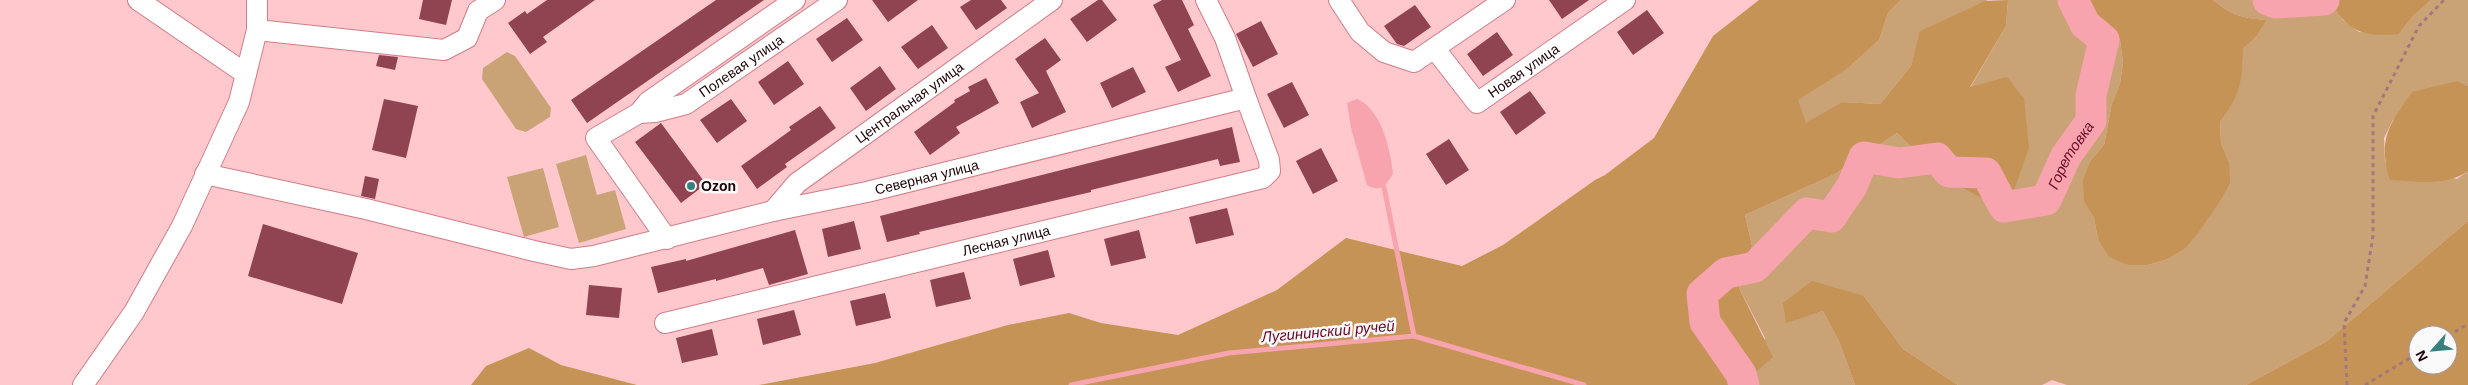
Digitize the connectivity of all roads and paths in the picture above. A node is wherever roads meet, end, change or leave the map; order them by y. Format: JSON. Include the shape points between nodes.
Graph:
{"nodes":[{"id":1,"x":138,"y":0,"type":"edge"},
{"id":2,"x":258,"y":0,"type":"edge"},
{"id":3,"x":495,"y":0,"type":"edge"},
{"id":4,"x":794,"y":0,"type":"edge"},
{"id":5,"x":837,"y":0,"type":"edge"},
{"id":6,"x":1052,"y":0,"type":"edge"},
{"id":7,"x":1206,"y":0,"type":"edge"},
{"id":8,"x":1339,"y":0,"type":"edge"},
{"id":9,"x":1504,"y":0,"type":"edge"},
{"id":10,"x":1625,"y":0,"type":"edge"},
{"id":11,"x":2444,"y":0,"type":"edge"},
{"id":12,"x":478,"y":5,"type":"edge"},
{"id":13,"x":257,"y":30,"type":"junction"},
{"id":14,"x":1435,"y":49,"type":"junction"},
{"id":15,"x":246,"y":74,"type":"junction"},
{"id":16,"x":1246,"y":98,"type":"junction"},
{"id":17,"x":639,"y":113,"type":"junction"},
{"id":18,"x":205,"y":174,"type":"junction"},
{"id":19,"x":773,"y":212,"type":"junction"},
{"id":20,"x":667,"y":239,"type":"junction"},
{"id":21,"x":666,"y":323,"type":"dead end"},
{"id":22,"x":2408,"y":359,"type":"edge"},
{"id":23,"x":83,"y":385,"type":"edge"},
{"id":24,"x":2347,"y":385,"type":"edge"},
{"id":25,"x":2365,"y":385,"type":"edge"}],
"edges":[{"from":1,"to":15,"type":"street"},
{"from":2,"to":13,"type":"street"},
{"from":3,"to":12,"type":"street"},
{"from":4,"to":17,"type":"street","name":"Полевая улица","via":[[648,102]]},
{"from":5,"to":17,"type":"street","name":"Полевая улица","via":[[686,104]]},
{"from":6,"to":19,"type":"street","name":"Центральная улица","via":[[797,183]]},
{"from":7,"to":16,"type":"street","via":[[1225,38]]},
{"from":8,"to":14,"type":"street","via":[[1360,32],[1384,52],[1414,62]]},
{"from":9,"to":14,"type":"street"},
{"from":10,"to":14,"type":"street","name":"Новая улица","via":[[1477,103]]},
{"from":11,"to":24,"type":"path","via":[[2418,26],[2373,116],[2372,236],[2364,286],[2344,324]]},
{"from":12,"to":13,"type":"street","via":[[467,38],[444,50]]},
{"from":13,"to":15,"type":"street"},
{"from":15,"to":18,"type":"street","via":[[239,102]]},
{"from":16,"to":19,"type":"street","name":"Северная улица","via":[[867,192]]},
{"from":16,"to":21,"type":"street","name":"Лесная улица","via":[[1270,160],[1270,171],[1264,178]]},
{"from":17,"to":20,"type":"street","name":"Полевая улица","via":[[596,138]]},
{"from":18,"to":20,"type":"street","name":"Северная улица","via":[[571,259]]},
{"from":18,"to":23,"type":"street","via":[[182,226],[134,312]]},
{"from":19,"to":20,"type":"street","name":"Северная улица"},
{"from":22,"to":25,"type":"path"}]}
